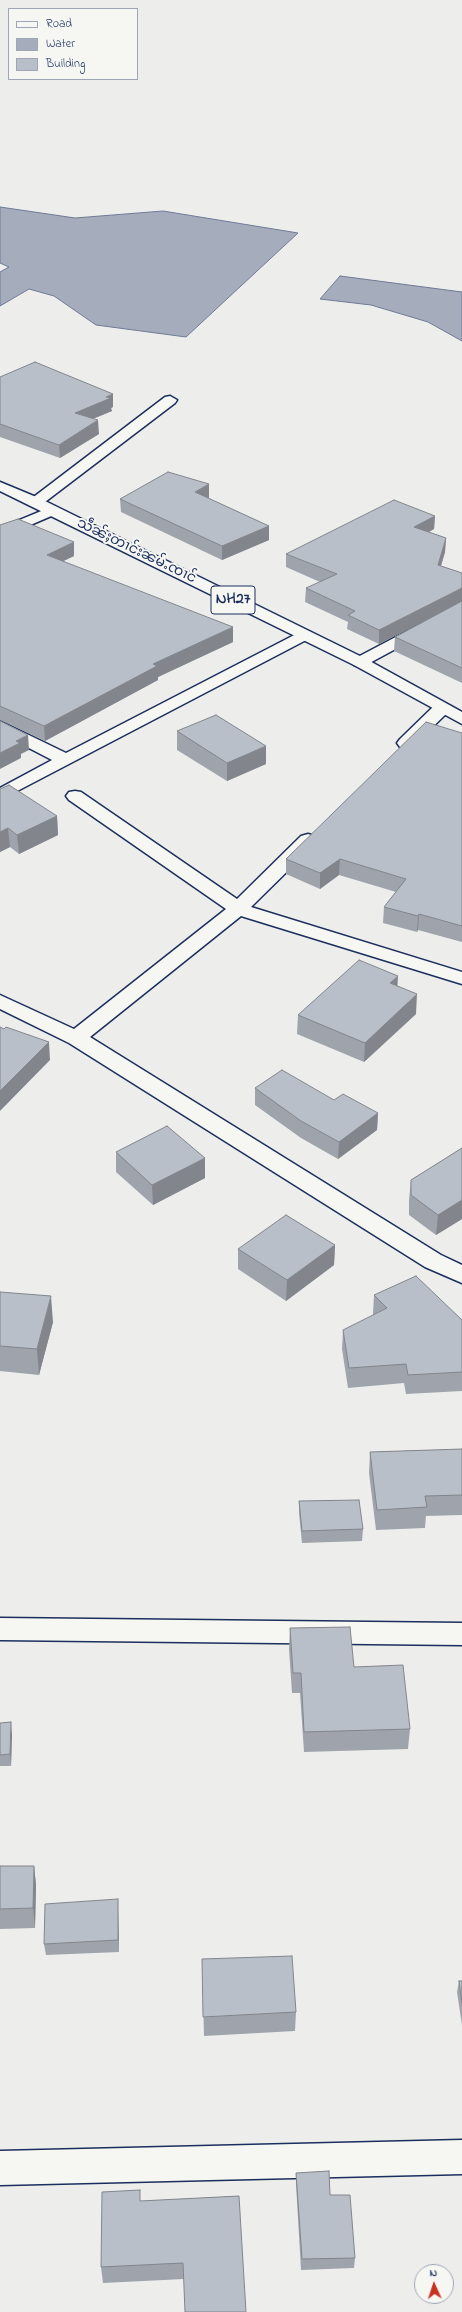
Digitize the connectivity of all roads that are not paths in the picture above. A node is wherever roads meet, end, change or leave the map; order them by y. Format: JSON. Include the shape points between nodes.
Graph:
{"nodes":[{"id":1,"x":170,"y":400,"type":"dead end"},
{"id":2,"x":0,"y":486,"type":"edge"},
{"id":3,"x":36,"y":502,"type":"junction"},
{"id":4,"x":51,"y":511,"type":"junction"},
{"id":5,"x":0,"y":534,"type":"edge"},
{"id":6,"x":462,"y":607,"type":"edge"},
{"id":7,"x":304,"y":635,"type":"junction"},
{"id":8,"x":360,"y":662,"type":"junction"},
{"id":9,"x":441,"y":709,"type":"junction"},
{"id":10,"x":462,"y":719,"type":"edge"},
{"id":11,"x":0,"y":726,"type":"edge"},
{"id":12,"x":396,"y":753,"type":"edge"},
{"id":13,"x":65,"y":760,"type":"junction"},
{"id":14,"x":0,"y":795,"type":"edge"},
{"id":15,"x":75,"y":796,"type":"dead end"},
{"id":16,"x":322,"y":826,"type":"edge"},
{"id":17,"x":238,"y":909,"type":"junction"},
{"id":18,"x":462,"y":978,"type":"edge"},
{"id":19,"x":0,"y":1001,"type":"edge"},
{"id":20,"x":76,"y":1038,"type":"junction"},
{"id":21,"x":462,"y":1275,"type":"edge"},
{"id":22,"x":0,"y":1630,"type":"edge"},
{"id":23,"x":462,"y":1634,"type":"edge"},
{"id":24,"x":462,"y":2157,"type":"edge"},
{"id":25,"x":0,"y":2168,"type":"edge"}],
"edges":[{"from":1,"to":3,"type":"main road"},
{"from":2,"to":3,"type":"main road","name":"သဵၼ်ႈတၢင်းၼမ်ႉၸၢင်","number":"NH27"},
{"from":3,"to":4,"type":"main road","name":"သဵၼ်ႈတၢင်းၼမ်ႉၸၢင်","number":"NH27"},
{"from":4,"to":5,"type":"main road"},
{"from":4,"to":7,"type":"main road","name":"သဵၼ်ႈတၢင်းၼမ်ႉၸၢင်","number":"NH27"},
{"from":6,"to":8,"type":"main road"},
{"from":7,"to":8,"type":"main road","name":"သဵၼ်ႈတၢင်းၼမ်ႉၸၢင်","number":"NH27"},
{"from":7,"to":13,"type":"main road"},
{"from":8,"to":9,"type":"main road","name":"သဵၼ်ႈတၢင်းၼမ်ႉၸၢင်","number":"NH27"},
{"from":9,"to":10,"type":"main road","name":"သဵၼ်ႈတၢင်းၼမ်ႉၸၢင်","number":"NH27"},
{"from":9,"to":12,"type":"main road"},
{"from":11,"to":13,"type":"main road"},
{"from":13,"to":14,"type":"main road"},
{"from":15,"to":17,"type":"main road"},
{"from":16,"to":17,"type":"main road"},
{"from":17,"to":18,"type":"main road"},
{"from":17,"to":20,"type":"main road"},
{"from":19,"to":20,"type":"main road"},
{"from":20,"to":21,"type":"main road","via":[[433,1262]]},
{"from":22,"to":23,"type":"main road"},
{"from":24,"to":25,"type":"main road"}]}
